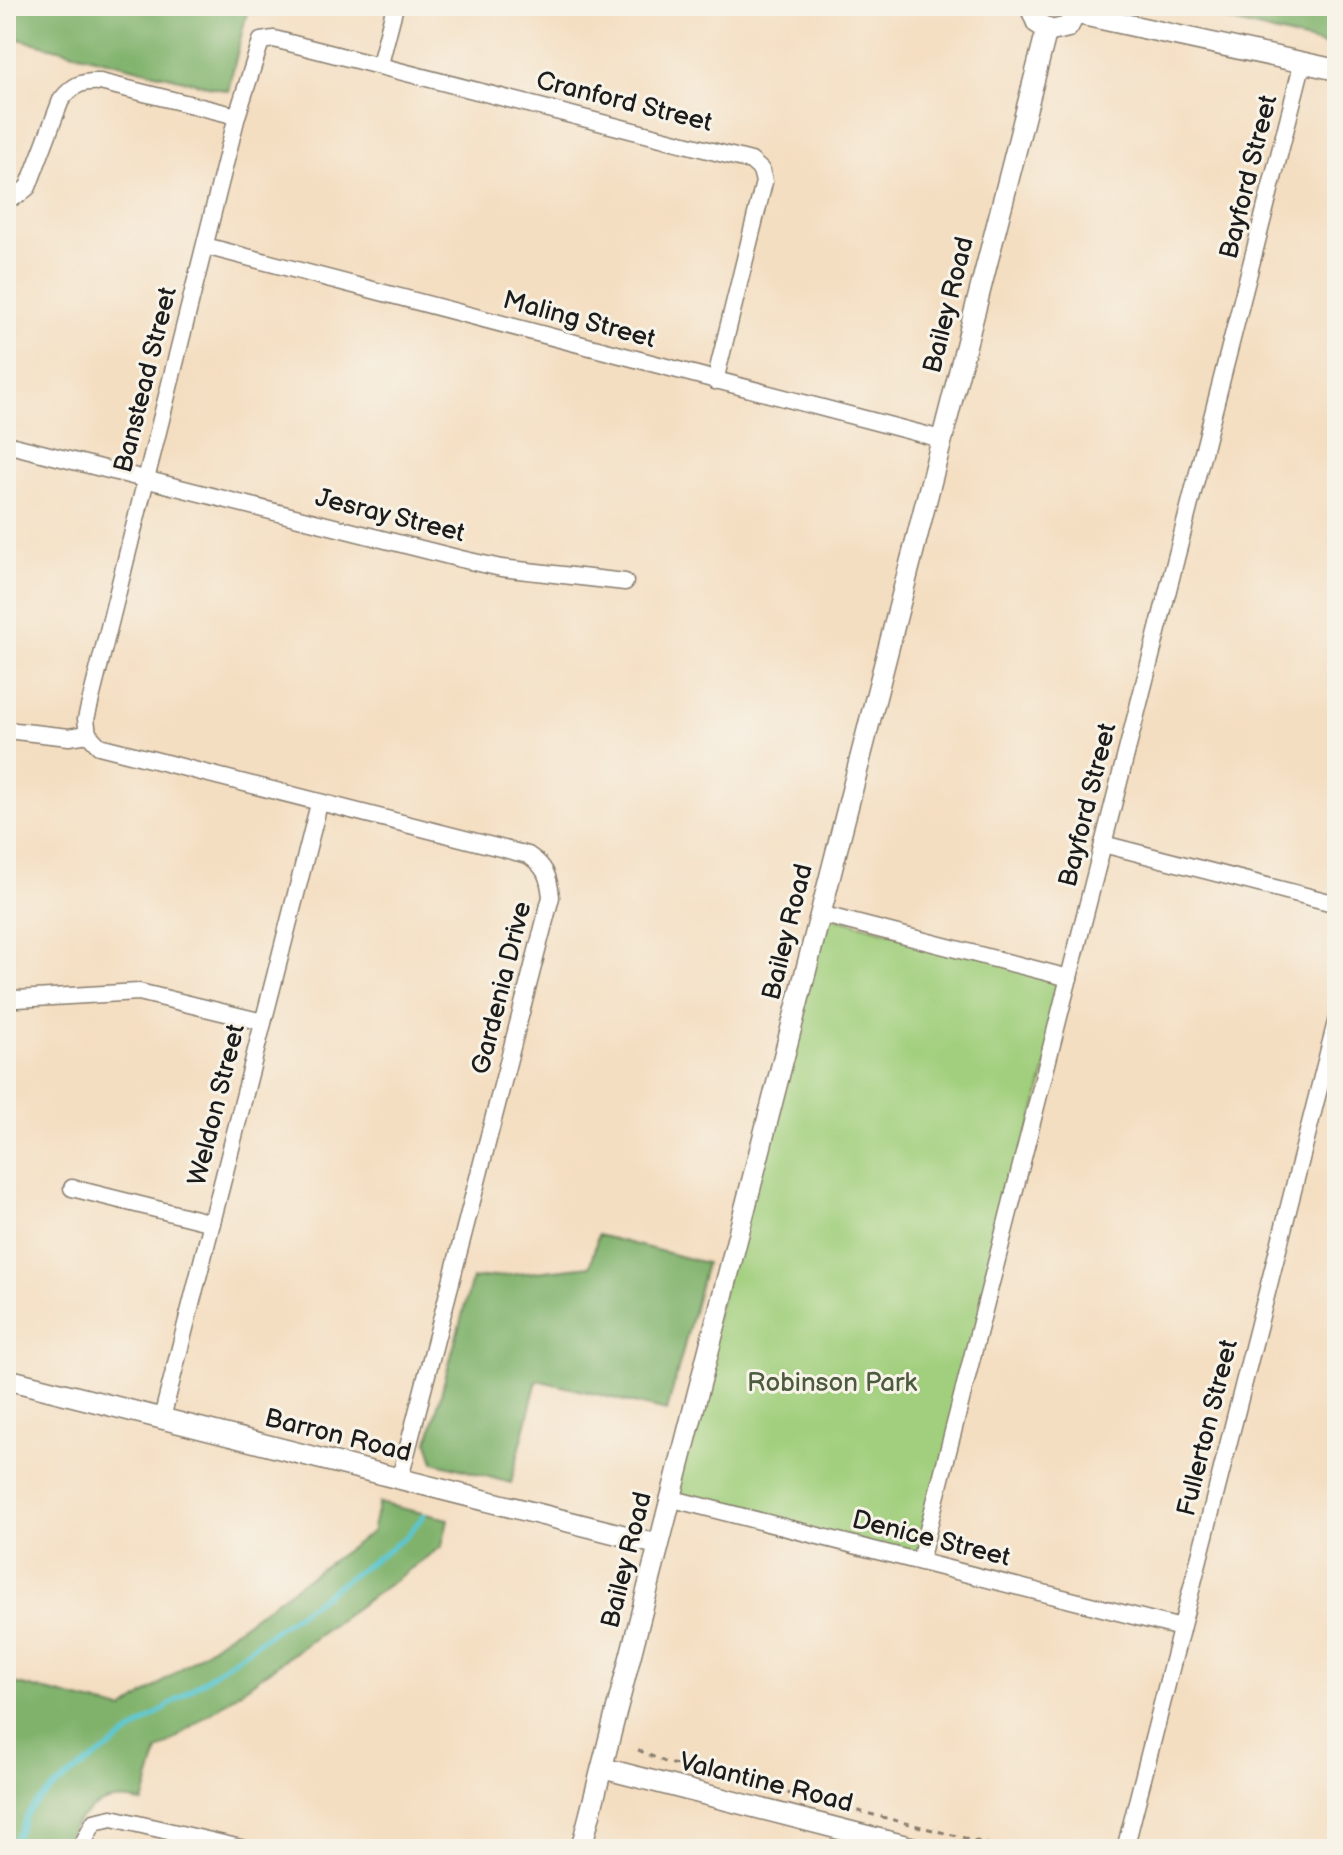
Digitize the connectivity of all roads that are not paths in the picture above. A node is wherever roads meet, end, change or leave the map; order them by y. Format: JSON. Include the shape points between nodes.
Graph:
{"nodes":[{"id":1,"x":395,"y":6,"type":"edge"},
{"id":2,"x":1030,"y":6,"type":"edge"},
{"id":3,"x":1078,"y":10,"type":"edge"},
{"id":4,"x":1047,"y":29,"type":"junction"},
{"id":5,"x":261,"y":41,"type":"joint"},
{"id":6,"x":1303,"y":61,"type":"junction"},
{"id":7,"x":380,"y":64,"type":"junction"},
{"id":8,"x":1337,"y":70,"type":"edge"},
{"id":9,"x":237,"y":116,"type":"junction"},
{"id":10,"x":6,"y":198,"type":"edge"},
{"id":11,"x":205,"y":246,"type":"junction"},
{"id":12,"x":715,"y":381,"type":"junction"},
{"id":13,"x":941,"y":439,"type":"junction"},
{"id":14,"x":6,"y":444,"type":"edge"},
{"id":15,"x":146,"y":480,"type":"junction"},
{"id":16,"x":625,"y":582,"type":"dead end"},
{"id":17,"x":6,"y":730,"type":"edge"},
{"id":18,"x":88,"y":734,"type":"junction"},
{"id":19,"x":319,"y":804,"type":"junction"},
{"id":20,"x":1103,"y":844,"type":"junction"},
{"id":21,"x":1337,"y":904,"type":"edge"},
{"id":22,"x":820,"y":914,"type":"junction"},
{"id":23,"x":1069,"y":978,"type":"junction"},
{"id":24,"x":6,"y":996,"type":"edge"},
{"id":25,"x":263,"y":1022,"type":"junction"},
{"id":26,"x":1336,"y":1024,"type":"edge"},
{"id":27,"x":72,"y":1188,"type":"dead end"},
{"id":28,"x":212,"y":1223,"type":"junction"},
{"id":29,"x":6,"y":1379,"type":"edge"},
{"id":30,"x":162,"y":1418,"type":"junction"},
{"id":31,"x":400,"y":1478,"type":"junction"},
{"id":32,"x":669,"y":1498,"type":"junction"},
{"id":33,"x":657,"y":1544,"type":"junction"},
{"id":34,"x":920,"y":1561,"type":"junction"},
{"id":35,"x":1181,"y":1628,"type":"junction"},
{"id":36,"x":602,"y":1768,"type":"junction"},
{"id":37,"x":80,"y":1849,"type":"edge"},
{"id":38,"x":245,"y":1849,"type":"edge"},
{"id":39,"x":581,"y":1849,"type":"edge"},
{"id":40,"x":918,"y":1849,"type":"edge"},
{"id":41,"x":1125,"y":1849,"type":"edge"}],
"edges":[{"from":1,"to":7,"type":"street"},
{"from":2,"to":4,"type":"street","via":[[1037,23]]},
{"from":3,"to":4,"type":"street","via":[[1068,27]]},
{"from":3,"to":6,"type":"street"},
{"from":4,"to":13,"type":"street","name":"Bailey Road"},
{"from":5,"to":7,"type":"street","name":"Cranford Street","via":[[274,39]]},
{"from":5,"to":9,"type":"street","name":"Banstead Street"},
{"from":6,"to":8,"type":"street"},
{"from":6,"to":20,"type":"street","name":"Bayford Street"},
{"from":7,"to":12,"type":"street","name":"Cranford Street","via":[[723,152],[761,170],[759,208]]},
{"from":9,"to":10,"type":"street","via":[[84,81],[61,100],[28,187]]},
{"from":9,"to":11,"type":"street","name":"Banstead Street"},
{"from":11,"to":12,"type":"street","name":"Maling Street"},
{"from":11,"to":15,"type":"street","name":"Banstead Street"},
{"from":12,"to":13,"type":"street","name":"Maling Street"},
{"from":13,"to":22,"type":"street","name":"Bailey Road"},
{"from":14,"to":15,"type":"street","name":"Jesray Street"},
{"from":15,"to":16,"type":"street","name":"Jesray Street","via":[[501,568]]},
{"from":15,"to":18,"type":"street","name":"Banstead Street","via":[[86,719]]},
{"from":17,"to":18,"type":"street","name":"Gardenia Drive"},
{"from":18,"to":19,"type":"street","name":"Gardenia Drive","via":[[99,746]]},
{"from":19,"to":25,"type":"street","name":"Weldon Street"},
{"from":19,"to":31,"type":"street","name":"Gardenia Drive","via":[[528,855],[542,864],[550,888]]},
{"from":20,"to":21,"type":"street"},
{"from":20,"to":23,"type":"street","name":"Bayford Street"},
{"from":22,"to":23,"type":"street"},
{"from":22,"to":32,"type":"street","name":"Bailey Road"},
{"from":23,"to":34,"type":"street","name":"Bayford Street"},
{"from":24,"to":25,"type":"street","via":[[139,992]]},
{"from":25,"to":28,"type":"street","name":"Weldon Street"},
{"from":26,"to":35,"type":"street","name":"Fullerton Street"},
{"from":27,"to":28,"type":"street"},
{"from":28,"to":30,"type":"street","name":"Weldon Street"},
{"from":29,"to":30,"type":"street","name":"Barron Road"},
{"from":30,"to":31,"type":"street","name":"Barron Road"},
{"from":31,"to":33,"type":"street","name":"Barron Road"},
{"from":32,"to":33,"type":"street","name":"Bailey Road"},
{"from":32,"to":34,"type":"street","name":"Denice Street"},
{"from":33,"to":36,"type":"street","name":"Bailey Road"},
{"from":34,"to":35,"type":"street","name":"Denice Street"},
{"from":35,"to":41,"type":"street","name":"Fullerton Street"},
{"from":36,"to":39,"type":"street","name":"Bailey Road"},
{"from":36,"to":40,"type":"street","name":"Valantine Road"},
{"from":37,"to":38,"type":"street","via":[[94,1822],[112,1818]]}]}
